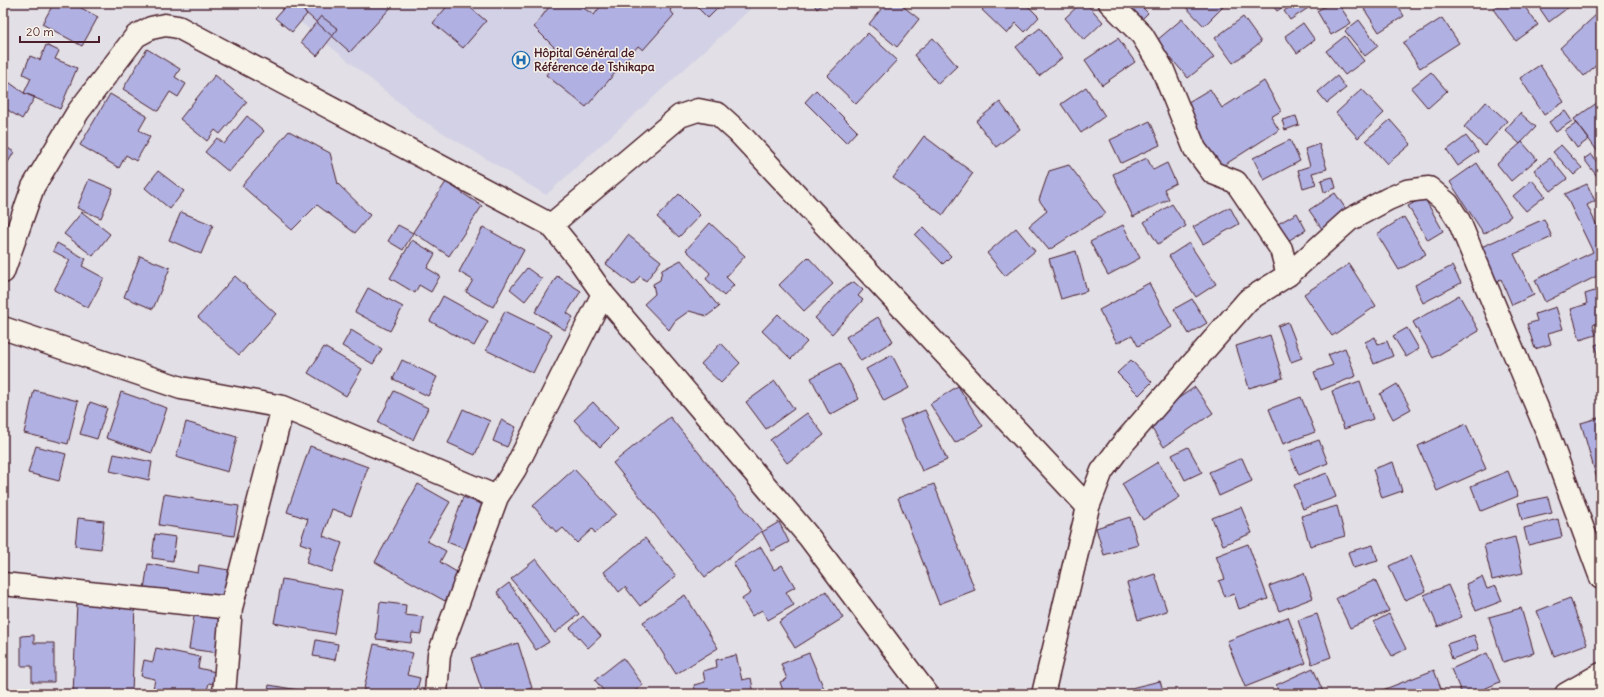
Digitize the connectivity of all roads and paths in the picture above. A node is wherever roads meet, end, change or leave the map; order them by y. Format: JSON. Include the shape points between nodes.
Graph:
{"nodes":[{"id":1,"x":1110,"y":3,"type":"edge"},
{"id":2,"x":551,"y":226,"type":"junction"},
{"id":3,"x":3,"y":272,"type":"edge"},
{"id":4,"x":1288,"y":276,"type":"junction"},
{"id":5,"x":603,"y":294,"type":"junction"},
{"id":6,"x":3,"y":328,"type":"edge"},
{"id":7,"x":283,"y":407,"type":"junction"},
{"id":8,"x":497,"y":497,"type":"junction"},
{"id":9,"x":1088,"y":506,"type":"junction"},
{"id":10,"x":1601,"y":578,"type":"edge"},
{"id":11,"x":3,"y":584,"type":"edge"},
{"id":12,"x":231,"y":608,"type":"junction"},
{"id":13,"x":1601,"y":674,"type":"edge"},
{"id":14,"x":224,"y":694,"type":"edge"},
{"id":15,"x":436,"y":694,"type":"edge"},
{"id":16,"x":927,"y":694,"type":"edge"},
{"id":17,"x":1043,"y":694,"type":"edge"},
{"id":18,"x":1566,"y":694,"type":"edge"}],
"edges":[{"from":1,"to":4,"type":"street","via":[[1142,35],[1162,68],[1195,149],[1213,173],[1236,182],[1281,249]]},
{"from":2,"to":3,"type":"street","via":[[178,27],[165,25],[151,28],[136,36],[78,112],[33,187]]},
{"from":2,"to":5,"type":"street"},
{"from":2,"to":9,"type":"street","via":[[680,116],[698,110],[718,114],[738,132]]},
{"from":4,"to":9,"type":"street","via":[[1248,300],[1120,447],[1102,471]]},
{"from":4,"to":10,"type":"street","via":[[1349,220],[1388,199],[1407,191],[1429,188],[1448,204],[1476,258],[1543,422]]},
{"from":5,"to":8,"type":"street","via":[[515,469]]},
{"from":5,"to":16,"type":"street","via":[[809,537]]},
{"from":6,"to":7,"type":"street","via":[[181,388]]},
{"from":7,"to":8,"type":"street"},
{"from":7,"to":12,"type":"street"},
{"from":8,"to":15,"type":"street","via":[[439,654]]},
{"from":9,"to":17,"type":"street"},
{"from":11,"to":12,"type":"street"},
{"from":12,"to":14,"type":"street"},
{"from":13,"to":18,"type":"street"}]}
